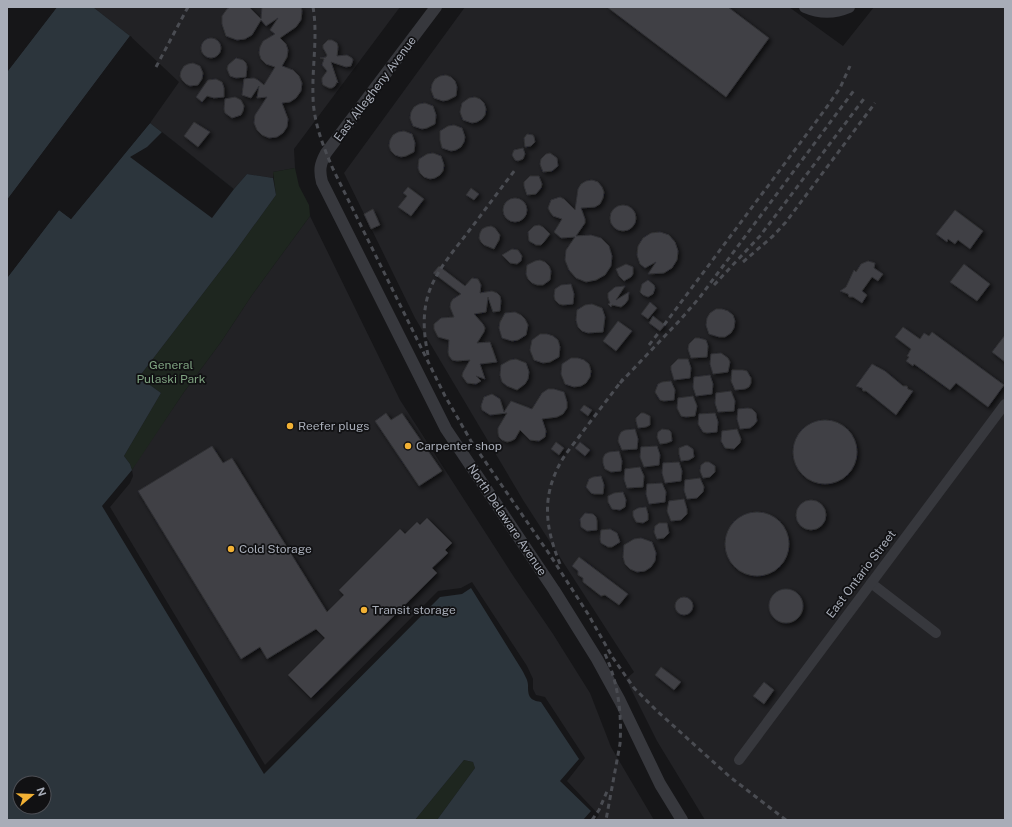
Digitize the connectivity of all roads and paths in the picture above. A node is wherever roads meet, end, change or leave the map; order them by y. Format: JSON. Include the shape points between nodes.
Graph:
{"nodes":[{"id":1,"x":436,"y":7,"type":"edge"},
{"id":2,"x":805,"y":7,"type":"edge"},
{"id":3,"x":849,"y":7,"type":"edge"},
{"id":4,"x":320,"y":173,"type":"joint"},
{"id":5,"x":1005,"y":404,"type":"edge"},
{"id":6,"x":870,"y":583,"type":"junction"},
{"id":7,"x":936,"y":633,"type":"dead end"},
{"id":8,"x":739,"y":760,"type":"dead end"},
{"id":9,"x":682,"y":820,"type":"edge"}],
"edges":[{"from":1,"to":4,"type":"street","name":"East Allegheny Avenue","via":[[326,154],[321,162]]},
{"from":2,"to":3,"type":"street","via":[[813,10],[839,11]]},
{"from":4,"to":9,"type":"street","name":"North Delaware Avenue","via":[[322,182],[446,429],[597,659],[660,784]]},
{"from":5,"to":6,"type":"street","name":"East Ontario Street"},
{"from":6,"to":7,"type":"street"},
{"from":6,"to":8,"type":"street","name":"East Ontario Street"}]}
